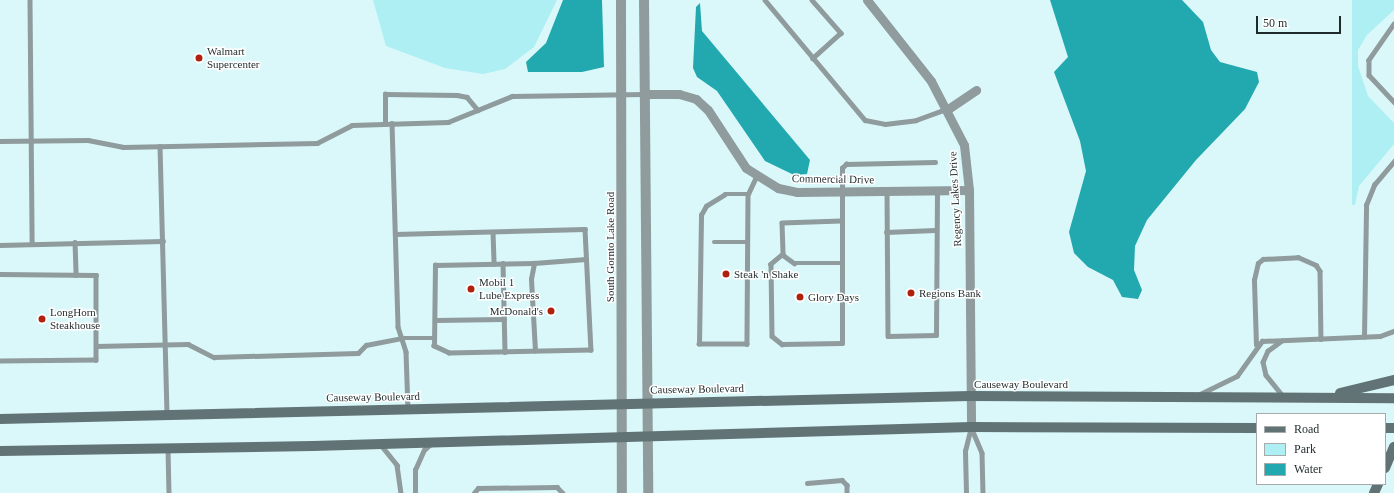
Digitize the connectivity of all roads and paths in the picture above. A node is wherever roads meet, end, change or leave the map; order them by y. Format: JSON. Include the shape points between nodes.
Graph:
{"nodes":[{"id":1,"x":30,"y":0,"type":"edge"},
{"id":2,"x":621,"y":0,"type":"edge"},
{"id":3,"x":644,"y":0,"type":"edge"},
{"id":4,"x":765,"y":0,"type":"edge"},
{"id":5,"x":812,"y":0,"type":"edge"},
{"id":6,"x":867,"y":0,"type":"edge"},
{"id":7,"x":1394,"y":24,"type":"edge"},
{"id":8,"x":813,"y":58,"type":"junction"},
{"id":9,"x":976,"y":90,"type":"dead end"},
{"id":10,"x":621,"y":94,"type":"junction"},
{"id":11,"x":644,"y":94,"type":"junction"},
{"id":12,"x":1394,"y":102,"type":"edge"},
{"id":13,"x":948,"y":109,"type":"junction"},
{"id":14,"x":478,"y":110,"type":"junction"},
{"id":15,"x":392,"y":123,"type":"junction"},
{"id":16,"x":385,"y":124,"type":"junction"},
{"id":17,"x":31,"y":140,"type":"junction"},
{"id":18,"x":0,"y":141,"type":"edge"},
{"id":19,"x":160,"y":146,"type":"junction"},
{"id":20,"x":1394,"y":161,"type":"edge"},
{"id":21,"x":935,"y":162,"type":"dead end"},
{"id":22,"x":756,"y":177,"type":"junction"},
{"id":23,"x":937,"y":190,"type":"junction"},
{"id":24,"x":969,"y":190,"type":"junction"},
{"id":25,"x":886,"y":191,"type":"junction"},
{"id":26,"x":841,"y":192,"type":"junction"},
{"id":27,"x":748,"y":194,"type":"junction"},
{"id":28,"x":841,"y":221,"type":"junction"},
{"id":29,"x":935,"y":230,"type":"junction"},
{"id":30,"x":494,"y":232,"type":"junction"},
{"id":31,"x":886,"y":232,"type":"junction"},
{"id":32,"x":395,"y":234,"type":"junction"},
{"id":33,"x":162,"y":241,"type":"junction"},
{"id":34,"x":32,"y":242,"type":"junction"},
{"id":35,"x":75,"y":242,"type":"junction"},
{"id":36,"x":714,"y":242,"type":"dead end"},
{"id":37,"x":747,"y":242,"type":"junction"},
{"id":38,"x":0,"y":245,"type":"edge"},
{"id":39,"x":783,"y":254,"type":"junction"},
{"id":40,"x":586,"y":259,"type":"junction"},
{"id":41,"x":503,"y":263,"type":"junction"},
{"id":42,"x":534,"y":263,"type":"junction"},
{"id":43,"x":842,"y":263,"type":"junction"},
{"id":44,"x":494,"y":264,"type":"junction"},
{"id":45,"x":0,"y":274,"type":"edge"},
{"id":46,"x":76,"y":275,"type":"junction"},
{"id":47,"x":504,"y":319,"type":"junction"},
{"id":48,"x":435,"y":320,"type":"junction"},
{"id":49,"x":1394,"y":331,"type":"edge"},
{"id":50,"x":1364,"y":337,"type":"junction"},
{"id":51,"x":402,"y":338,"type":"junction"},
{"id":52,"x":434,"y":338,"type":"junction"},
{"id":53,"x":1321,"y":339,"type":"junction"},
{"id":54,"x":1282,"y":341,"type":"junction"},
{"id":55,"x":165,"y":344,"type":"junction"},
{"id":56,"x":1256,"y":345,"type":"junction"},
{"id":57,"x":96,"y":346,"type":"junction"},
{"id":58,"x":534,"y":351,"type":"junction"},
{"id":59,"x":505,"y":352,"type":"junction"},
{"id":60,"x":0,"y":362,"type":"edge"},
{"id":61,"x":1394,"y":380,"type":"edge"},
{"id":62,"x":970,"y":396,"type":"junction"},
{"id":63,"x":1195,"y":396,"type":"junction"},
{"id":64,"x":1283,"y":396,"type":"junction"},
{"id":65,"x":1322,"y":397,"type":"junction"},
{"id":66,"x":1394,"y":398,"type":"edge"},
{"id":67,"x":621,"y":403,"type":"junction"},
{"id":68,"x":644,"y":403,"type":"junction"},
{"id":69,"x":408,"y":408,"type":"junction"},
{"id":70,"x":167,"y":414,"type":"junction"},
{"id":71,"x":0,"y":419,"type":"edge"},
{"id":72,"x":971,"y":427,"type":"junction"},
{"id":73,"x":1256,"y":428,"type":"edge"},
{"id":74,"x":646,"y":435,"type":"junction"},
{"id":75,"x":620,"y":436,"type":"junction"},
{"id":76,"x":436,"y":440,"type":"junction"},
{"id":77,"x":379,"y":442,"type":"junction"},
{"id":78,"x":1394,"y":447,"type":"edge"},
{"id":79,"x":168,"y":449,"type":"junction"},
{"id":80,"x":0,"y":451,"type":"edge"},
{"id":81,"x":1386,"y":466,"type":"edge"},
{"id":82,"x":807,"y":483,"type":"dead end"},
{"id":83,"x":169,"y":493,"type":"edge"},
{"id":84,"x":401,"y":493,"type":"edge"},
{"id":85,"x":415,"y":493,"type":"edge"},
{"id":86,"x":474,"y":493,"type":"edge"},
{"id":87,"x":563,"y":493,"type":"edge"},
{"id":88,"x":622,"y":493,"type":"edge"},
{"id":89,"x":648,"y":493,"type":"edge"},
{"id":90,"x":847,"y":493,"type":"edge"},
{"id":91,"x":966,"y":493,"type":"edge"},
{"id":92,"x":982,"y":493,"type":"edge"}],
"edges":[{"from":1,"to":17,"type":"lane"},
{"from":2,"to":10,"type":"street","name":"South Gornto Lake Road"},
{"from":3,"to":11,"type":"street"},
{"from":4,"to":8,"type":"lane"},
{"from":5,"to":8,"type":"lane","via":[[841,33]]},
{"from":6,"to":13,"type":"street","name":"Regency Lakes Drive"},
{"from":7,"to":12,"type":"lane","via":[[1369,60],[1369,75]]},
{"from":8,"to":13,"type":"lane","via":[[865,120],[885,124],[916,120]]},
{"from":9,"to":13,"type":"street"},
{"from":10,"to":11,"type":"lane"},
{"from":10,"to":14,"type":"lane","via":[[512,96],[495,100]]},
{"from":10,"to":67,"type":"street","name":"South Gornto Lake Road"},
{"from":11,"to":22,"type":"street","name":"Commercial Drive","via":[[679,94],[703,104],[746,168]]},
{"from":11,"to":68,"type":"street"},
{"from":13,"to":24,"type":"street","name":"Regency Lakes Drive","via":[[964,145]]},
{"from":14,"to":15,"type":"lane","via":[[448,122]]},
{"from":14,"to":16,"type":"lane","via":[[467,97],[458,95],[385,94]]},
{"from":15,"to":16,"type":"lane"},
{"from":15,"to":32,"type":"lane"},
{"from":16,"to":19,"type":"lane","via":[[352,125],[317,143]]},
{"from":17,"to":18,"type":"lane"},
{"from":17,"to":19,"type":"lane","via":[[88,140],[123,147]]},
{"from":17,"to":34,"type":"lane"},
{"from":19,"to":33,"type":"lane"},
{"from":20,"to":50,"type":"lane","via":[[1374,185],[1366,206]]},
{"from":21,"to":26,"type":"lane","via":[[846,164],[840,174]]},
{"from":22,"to":26,"type":"street","name":"Commercial Drive","via":[[778,188],[797,192]]},
{"from":22,"to":27,"type":"lane"},
{"from":23,"to":24,"type":"street","name":"Commercial Drive"},
{"from":23,"to":25,"type":"street","name":"Commercial Drive"},
{"from":23,"to":29,"type":"lane"},
{"from":24,"to":62,"type":"street","name":"Regency Lakes Drive"},
{"from":25,"to":26,"type":"street","name":"Commercial Drive"},
{"from":25,"to":31,"type":"lane"},
{"from":26,"to":28,"type":"lane"},
{"from":27,"to":37,"type":"lane"},
{"from":27,"to":37,"type":"lane","via":[[725,194],[706,206],[701,215],[699,344],[747,344]]},
{"from":28,"to":39,"type":"lane","via":[[782,222]]},
{"from":28,"to":43,"type":"lane"},
{"from":29,"to":31,"type":"lane"},
{"from":29,"to":31,"type":"lane","via":[[936,335],[888,336]]},
{"from":30,"to":32,"type":"lane"},
{"from":30,"to":40,"type":"lane","via":[[585,229]]},
{"from":30,"to":44,"type":"lane"},
{"from":32,"to":51,"type":"lane","via":[[398,327]]},
{"from":33,"to":35,"type":"lane"},
{"from":33,"to":55,"type":"lane"},
{"from":34,"to":35,"type":"lane"},
{"from":34,"to":38,"type":"lane"},
{"from":35,"to":46,"type":"lane"},
{"from":36,"to":37,"type":"lane"},
{"from":39,"to":43,"type":"lane","via":[[794,263]]},
{"from":39,"to":43,"type":"lane","via":[[771,264],[771,330],[782,344],[842,343]]},
{"from":40,"to":42,"type":"lane"},
{"from":40,"to":58,"type":"lane","via":[[591,350]]},
{"from":41,"to":42,"type":"lane"},
{"from":41,"to":44,"type":"lane"},
{"from":41,"to":47,"type":"lane"},
{"from":42,"to":58,"type":"lane","via":[[531,279]]},
{"from":44,"to":48,"type":"lane","via":[[436,265]]},
{"from":45,"to":46,"type":"lane"},
{"from":46,"to":57,"type":"lane","via":[[96,275]]},
{"from":47,"to":48,"type":"lane"},
{"from":47,"to":59,"type":"lane"},
{"from":48,"to":52,"type":"lane"},
{"from":49,"to":50,"type":"lane"},
{"from":50,"to":53,"type":"lane"},
{"from":51,"to":52,"type":"lane"},
{"from":51,"to":55,"type":"lane","via":[[366,345],[358,353],[214,357],[188,344]]},
{"from":51,"to":69,"type":"lane","via":[[406,352]]},
{"from":52,"to":59,"type":"lane","via":[[434,346],[449,353]]},
{"from":53,"to":54,"type":"lane"},
{"from":53,"to":56,"type":"lane","via":[[1316,265],[1298,257],[1263,259],[1258,263],[1254,280]]},
{"from":54,"to":56,"type":"lane","via":[[1262,341]]},
{"from":54,"to":64,"type":"lane","via":[[1268,351],[1262,362],[1273,386]]},
{"from":55,"to":57,"type":"lane"},
{"from":55,"to":70,"type":"lane"},
{"from":56,"to":63,"type":"lane","via":[[1237,376]]},
{"from":57,"to":60,"type":"lane","via":[[96,360]]},
{"from":58,"to":59,"type":"lane"},
{"from":61,"to":65,"type":"main road"},
{"from":62,"to":63,"type":"main road","name":"Causeway Boulevard"},
{"from":62,"to":68,"type":"main road","name":"Causeway Boulevard"},
{"from":62,"to":72,"type":"street","name":"Regency Lakes Drive"},
{"from":63,"to":64,"type":"main road","name":"Causeway Boulevard"},
{"from":64,"to":65,"type":"main road","name":"Causeway Boulevard"},
{"from":65,"to":66,"type":"main road","name":"Causeway Boulevard"},
{"from":67,"to":68,"type":"main road","name":"Causeway Boulevard"},
{"from":67,"to":69,"type":"main road","name":"Causeway Boulevard"},
{"from":67,"to":75,"type":"street","name":"South Gornto Lake Road"},
{"from":68,"to":74,"type":"street"},
{"from":69,"to":70,"type":"main road","name":"Causeway Boulevard"},
{"from":70,"to":71,"type":"main road","name":"Causeway Boulevard"},
{"from":72,"to":73,"type":"main road"},
{"from":72,"to":74,"type":"main road"},
{"from":72,"to":91,"type":"lane","via":[[965,451]]},
{"from":72,"to":92,"type":"lane","via":[[982,453]]},
{"from":74,"to":75,"type":"main road"},
{"from":74,"to":89,"type":"street"},
{"from":75,"to":76,"type":"main road"},
{"from":75,"to":88,"type":"street","name":"South Gornto Lake Road"},
{"from":76,"to":77,"type":"main road"},
{"from":76,"to":85,"type":"lane","via":[[424,450],[418,462]]},
{"from":77,"to":79,"type":"main road"},
{"from":77,"to":84,"type":"lane","via":[[397,464]]},
{"from":78,"to":81,"type":"main road"},
{"from":79,"to":80,"type":"main road"},
{"from":79,"to":83,"type":"lane"},
{"from":82,"to":90,"type":"lane","via":[[842,480],[847,485]]},
{"from":86,"to":87,"type":"lane","via":[[478,488],[557,487]]}]}
